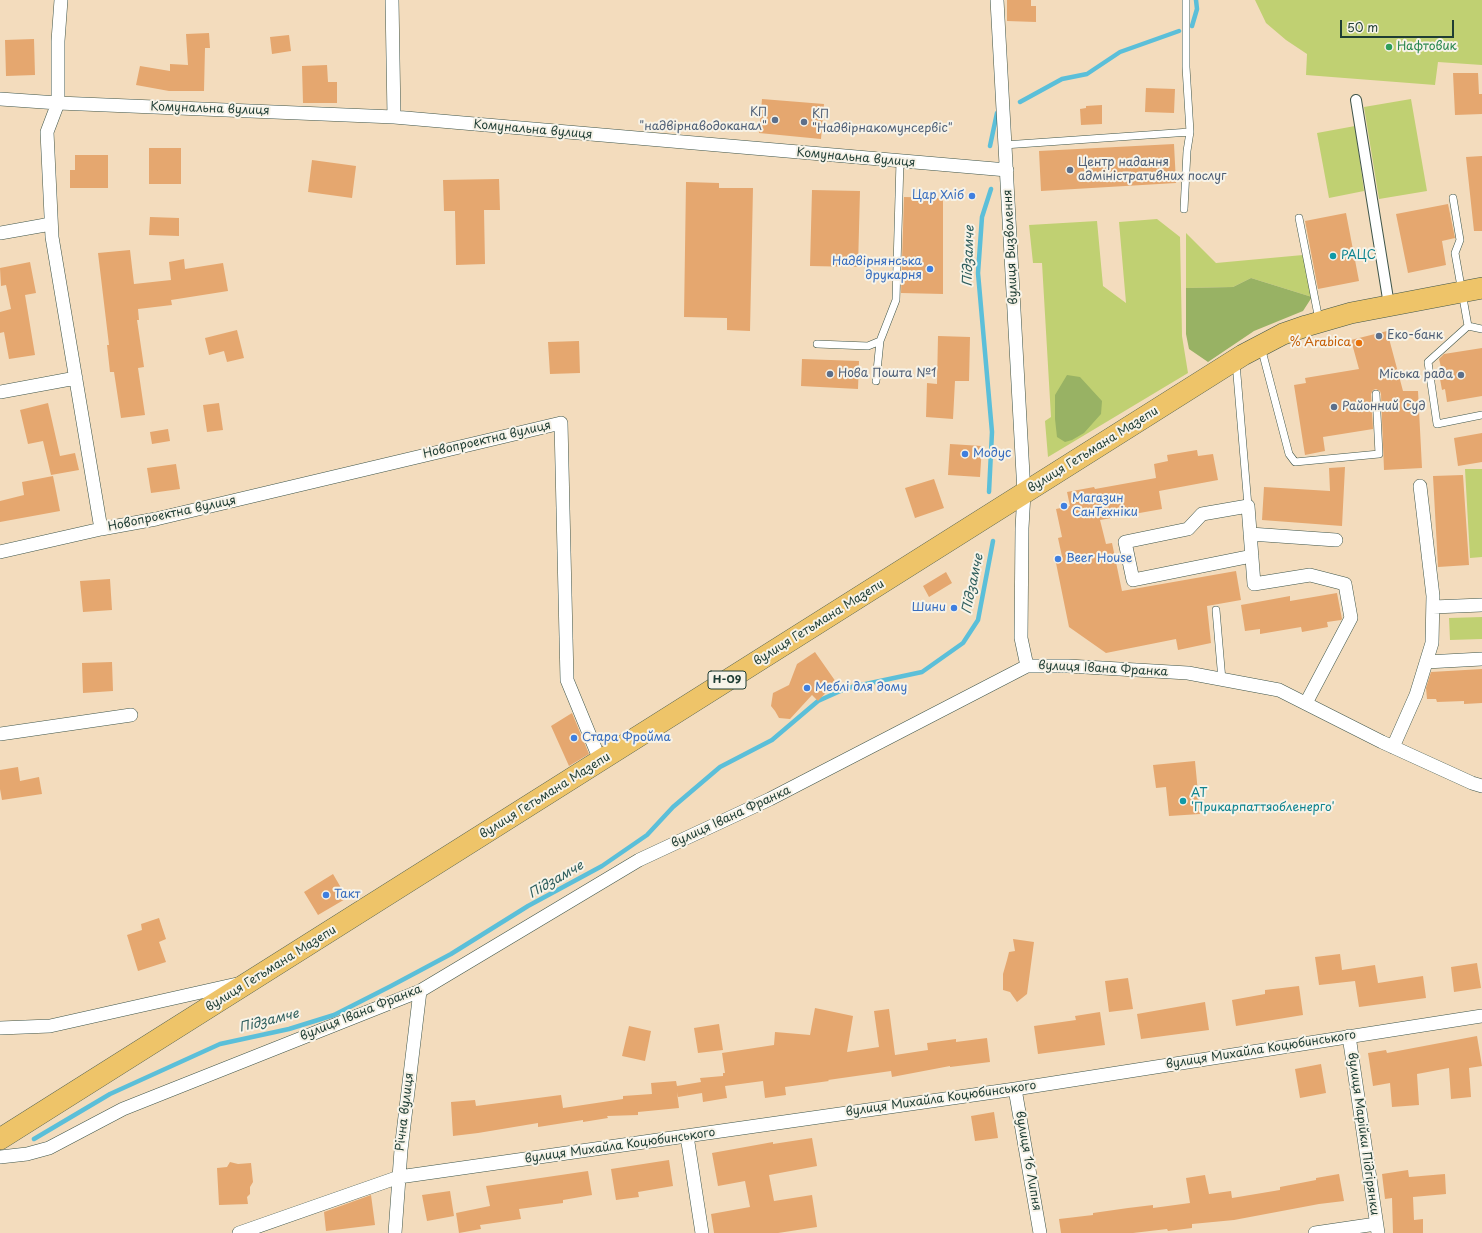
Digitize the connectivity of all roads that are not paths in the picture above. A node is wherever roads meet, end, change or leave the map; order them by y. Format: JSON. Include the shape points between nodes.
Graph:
{"nodes":[{"id":1,"x":62,"y":0,"type":"edge"},
{"id":2,"x":392,"y":0,"type":"edge"},
{"id":3,"x":996,"y":0,"type":"edge"},
{"id":4,"x":1186,"y":0,"type":"edge"},
{"id":5,"x":0,"y":99,"type":"edge"},
{"id":6,"x":1356,"y":100,"type":"dead end"},
{"id":7,"x":58,"y":103,"type":"junction"},
{"id":8,"x":394,"y":117,"type":"junction"},
{"id":9,"x":1190,"y":132,"type":"junction"},
{"id":10,"x":1004,"y":145,"type":"junction"},
{"id":11,"x":900,"y":162,"type":"junction"},
{"id":12,"x":1007,"y":170,"type":"junction"},
{"id":13,"x":1453,"y":198,"type":"dead end"},
{"id":14,"x":1184,"y":209,"type":"dead end"},
{"id":15,"x":1299,"y":218,"type":"dead end"},
{"id":16,"x":51,"y":224,"type":"junction"},
{"id":17,"x":0,"y":233,"type":"edge"},
{"id":18,"x":1482,"y":288,"type":"edge"},
{"id":19,"x":1461,"y":292,"type":"junction"},
{"id":20,"x":1390,"y":305,"type":"junction"},
{"id":21,"x":1320,"y":322,"type":"junction"},
{"id":22,"x":1468,"y":326,"type":"junction"},
{"id":23,"x":1482,"y":329,"type":"edge"},
{"id":24,"x":880,"y":341,"type":"junction"},
{"id":25,"x":816,"y":344,"type":"dead end"},
{"id":26,"x":1260,"y":345,"type":"junction"},
{"id":27,"x":1236,"y":360,"type":"junction"},
{"id":28,"x":76,"y":378,"type":"junction"},
{"id":29,"x":876,"y":381,"type":"dead end"},
{"id":30,"x":0,"y":392,"type":"edge"},
{"id":31,"x":1376,"y":394,"type":"dead end"},
{"id":32,"x":1482,"y":415,"type":"edge"},
{"id":33,"x":1420,"y":486,"type":"dead end"},
{"id":34,"x":1024,"y":493,"type":"junction"},
{"id":35,"x":1248,"y":506,"type":"junction"},
{"id":36,"x":101,"y":529,"type":"junction"},
{"id":37,"x":1250,"y":534,"type":"junction"},
{"id":38,"x":1336,"y":540,"type":"dead end"},
{"id":39,"x":0,"y":552,"type":"edge"},
{"id":40,"x":1252,"y":556,"type":"junction"},
{"id":41,"x":1482,"y":605,"type":"edge"},
{"id":42,"x":1433,"y":607,"type":"junction"},
{"id":43,"x":1216,"y":610,"type":"dead end"},
{"id":44,"x":1482,"y":659,"type":"edge"},
{"id":45,"x":1426,"y":662,"type":"junction"},
{"id":46,"x":1027,"y":666,"type":"junction"},
{"id":47,"x":1222,"y":680,"type":"junction"},
{"id":48,"x":1306,"y":703,"type":"junction"},
{"id":49,"x":131,"y":715,"type":"dead end"},
{"id":50,"x":0,"y":734,"type":"edge"},
{"id":51,"x":1393,"y":747,"type":"junction"},
{"id":52,"x":600,"y":760,"type":"junction"},
{"id":53,"x":1482,"y":786,"type":"edge"},
{"id":54,"x":253,"y":980,"type":"junction"},
{"id":55,"x":420,"y":991,"type":"junction"},
{"id":56,"x":1482,"y":1016,"type":"edge"},
{"id":57,"x":0,"y":1028,"type":"edge"},
{"id":58,"x":1349,"y":1036,"type":"junction"},
{"id":59,"x":1015,"y":1089,"type":"junction"},
{"id":60,"x":687,"y":1136,"type":"junction"},
{"id":61,"x":0,"y":1139,"type":"edge"},
{"id":62,"x":0,"y":1157,"type":"edge"},
{"id":63,"x":399,"y":1177,"type":"junction"},
{"id":64,"x":1377,"y":1229,"type":"edge"},
{"id":65,"x":240,"y":1233,"type":"edge"},
{"id":66,"x":395,"y":1233,"type":"edge"},
{"id":67,"x":702,"y":1233,"type":"edge"},
{"id":68,"x":1040,"y":1233,"type":"edge"},
{"id":69,"x":1315,"y":1233,"type":"edge"}],
"edges":[{"from":1,"to":7,"type":"street","via":[[58,41]]},
{"from":2,"to":8,"type":"street"},
{"from":3,"to":10,"type":"street","name":"вулиця Визволення"},
{"from":4,"to":9,"type":"lane","via":[[1186,68]]},
{"from":5,"to":7,"type":"street","name":"Комунальна вулиця"},
{"from":6,"to":20,"type":"street"},
{"from":7,"to":8,"type":"street","name":"Комунальна вулиця"},
{"from":7,"to":16,"type":"street","name":"Новопроектна вулиця","via":[[47,132]]},
{"from":8,"to":11,"type":"street","name":"Комунальна вулиця"},
{"from":9,"to":10,"type":"lane"},
{"from":9,"to":14,"type":"lane"},
{"from":10,"to":12,"type":"street","name":"вулиця Визволення"},
{"from":11,"to":12,"type":"street","name":"Комунальна вулиця"},
{"from":11,"to":24,"type":"lane","via":[[896,300]]},
{"from":12,"to":34,"type":"street","name":"вулиця Визволення"},
{"from":13,"to":19,"type":"lane","via":[[1460,240],[1455,253]]},
{"from":15,"to":21,"type":"lane"},
{"from":16,"to":17,"type":"street"},
{"from":16,"to":28,"type":"street","name":"Новопроектна вулиця"},
{"from":18,"to":19,"type":"main road","name":"вулиця Гетьмана Мазепи","number":"Н-09"},
{"from":19,"to":20,"type":"main road","name":"вулиця Гетьмана Мазепи","number":"Н-09"},
{"from":19,"to":22,"type":"lane"},
{"from":20,"to":21,"type":"main road","name":"вулиця Гетьмана Мазепи","number":"Н-09"},
{"from":21,"to":26,"type":"main road","name":"вулиця Гетьмана Мазепи","number":"Н-09","via":[[1283,334]]},
{"from":22,"to":23,"type":"lane"},
{"from":22,"to":32,"type":"lane","via":[[1428,362],[1437,424]]},
{"from":24,"to":25,"type":"lane","via":[[868,346]]},
{"from":24,"to":29,"type":"lane"},
{"from":26,"to":27,"type":"main road","name":"вулиця Гетьмана Мазепи","number":"Н-09"},
{"from":26,"to":31,"type":"lane","via":[[1289,454],[1295,462],[1379,454]]},
{"from":27,"to":34,"type":"main road","name":"вулиця Гетьмана Мазепи","number":"Н-09"},
{"from":27,"to":35,"type":"lane"},
{"from":28,"to":30,"type":"street"},
{"from":28,"to":36,"type":"street","name":"Новопроектна вулиця"},
{"from":33,"to":42,"type":"street"},
{"from":34,"to":46,"type":"street","name":"вулиця Визволення","via":[[1021,638]]},
{"from":34,"to":52,"type":"main road","name":"вулиця Гетьмана Мазепи","number":"Н-09"},
{"from":35,"to":37,"type":"street"},
{"from":35,"to":40,"type":"street","via":[[1202,514],[1188,529],[1125,542],[1133,580]]},
{"from":36,"to":39,"type":"street","name":"Новопроектна вулиця"},
{"from":36,"to":52,"type":"street","name":"Новопроектна вулиця","via":[[156,519],[561,423],[567,680]]},
{"from":37,"to":38,"type":"street"},
{"from":37,"to":40,"type":"street"},
{"from":40,"to":48,"type":"street","via":[[1254,584],[1310,575],[1345,584],[1351,618]]},
{"from":41,"to":42,"type":"street"},
{"from":42,"to":45,"type":"street","via":[[1432,643]]},
{"from":43,"to":47,"type":"lane"},
{"from":44,"to":45,"type":"street"},
{"from":45,"to":51,"type":"street","via":[[1416,695]]},
{"from":46,"to":47,"type":"street","name":"вулиця Івана Франка","via":[[1188,673]]},
{"from":46,"to":55,"type":"street","name":"вулиця Івана Франка","via":[[777,796],[639,860]]},
{"from":47,"to":48,"type":"street","name":"вулиця Івана Франка","via":[[1279,690]]},
{"from":48,"to":51,"type":"street","name":"вулиця Івана Франка"},
{"from":49,"to":50,"type":"street"},
{"from":51,"to":53,"type":"street","name":"вулиця Івана Франка"},
{"from":52,"to":54,"type":"main road","name":"вулиця Гетьмана Мазепи","number":"Н-09"},
{"from":54,"to":57,"type":"street","via":[[50,1026]]},
{"from":54,"to":61,"type":"main road","name":"вулиця Гетьмана Мазепи","number":"Н-09"},
{"from":55,"to":62,"type":"street","name":"вулиця Івана Франка","via":[[123,1109],[49,1148]]},
{"from":55,"to":63,"type":"street","name":"Річна вулиця"},
{"from":56,"to":58,"type":"street","name":"вулиця Михайла Коцюбинського"},
{"from":58,"to":59,"type":"street","name":"вулиця Михайла Коцюбинського"},
{"from":58,"to":64,"type":"street","name":"вулиця Марійки Підгірянки"},
{"from":59,"to":60,"type":"street","name":"вулиця Михайла Коцюбинського"},
{"from":59,"to":68,"type":"street","name":"вулиця 16 Липня"},
{"from":60,"to":63,"type":"street","name":"вулиця Михайла Коцюбинського"},
{"from":60,"to":67,"type":"street"},
{"from":63,"to":65,"type":"street","name":"вулиця Михайла Коцюбинського"},
{"from":63,"to":66,"type":"street","name":"Річна вулиця"},
{"from":64,"to":69,"type":"street"}]}
